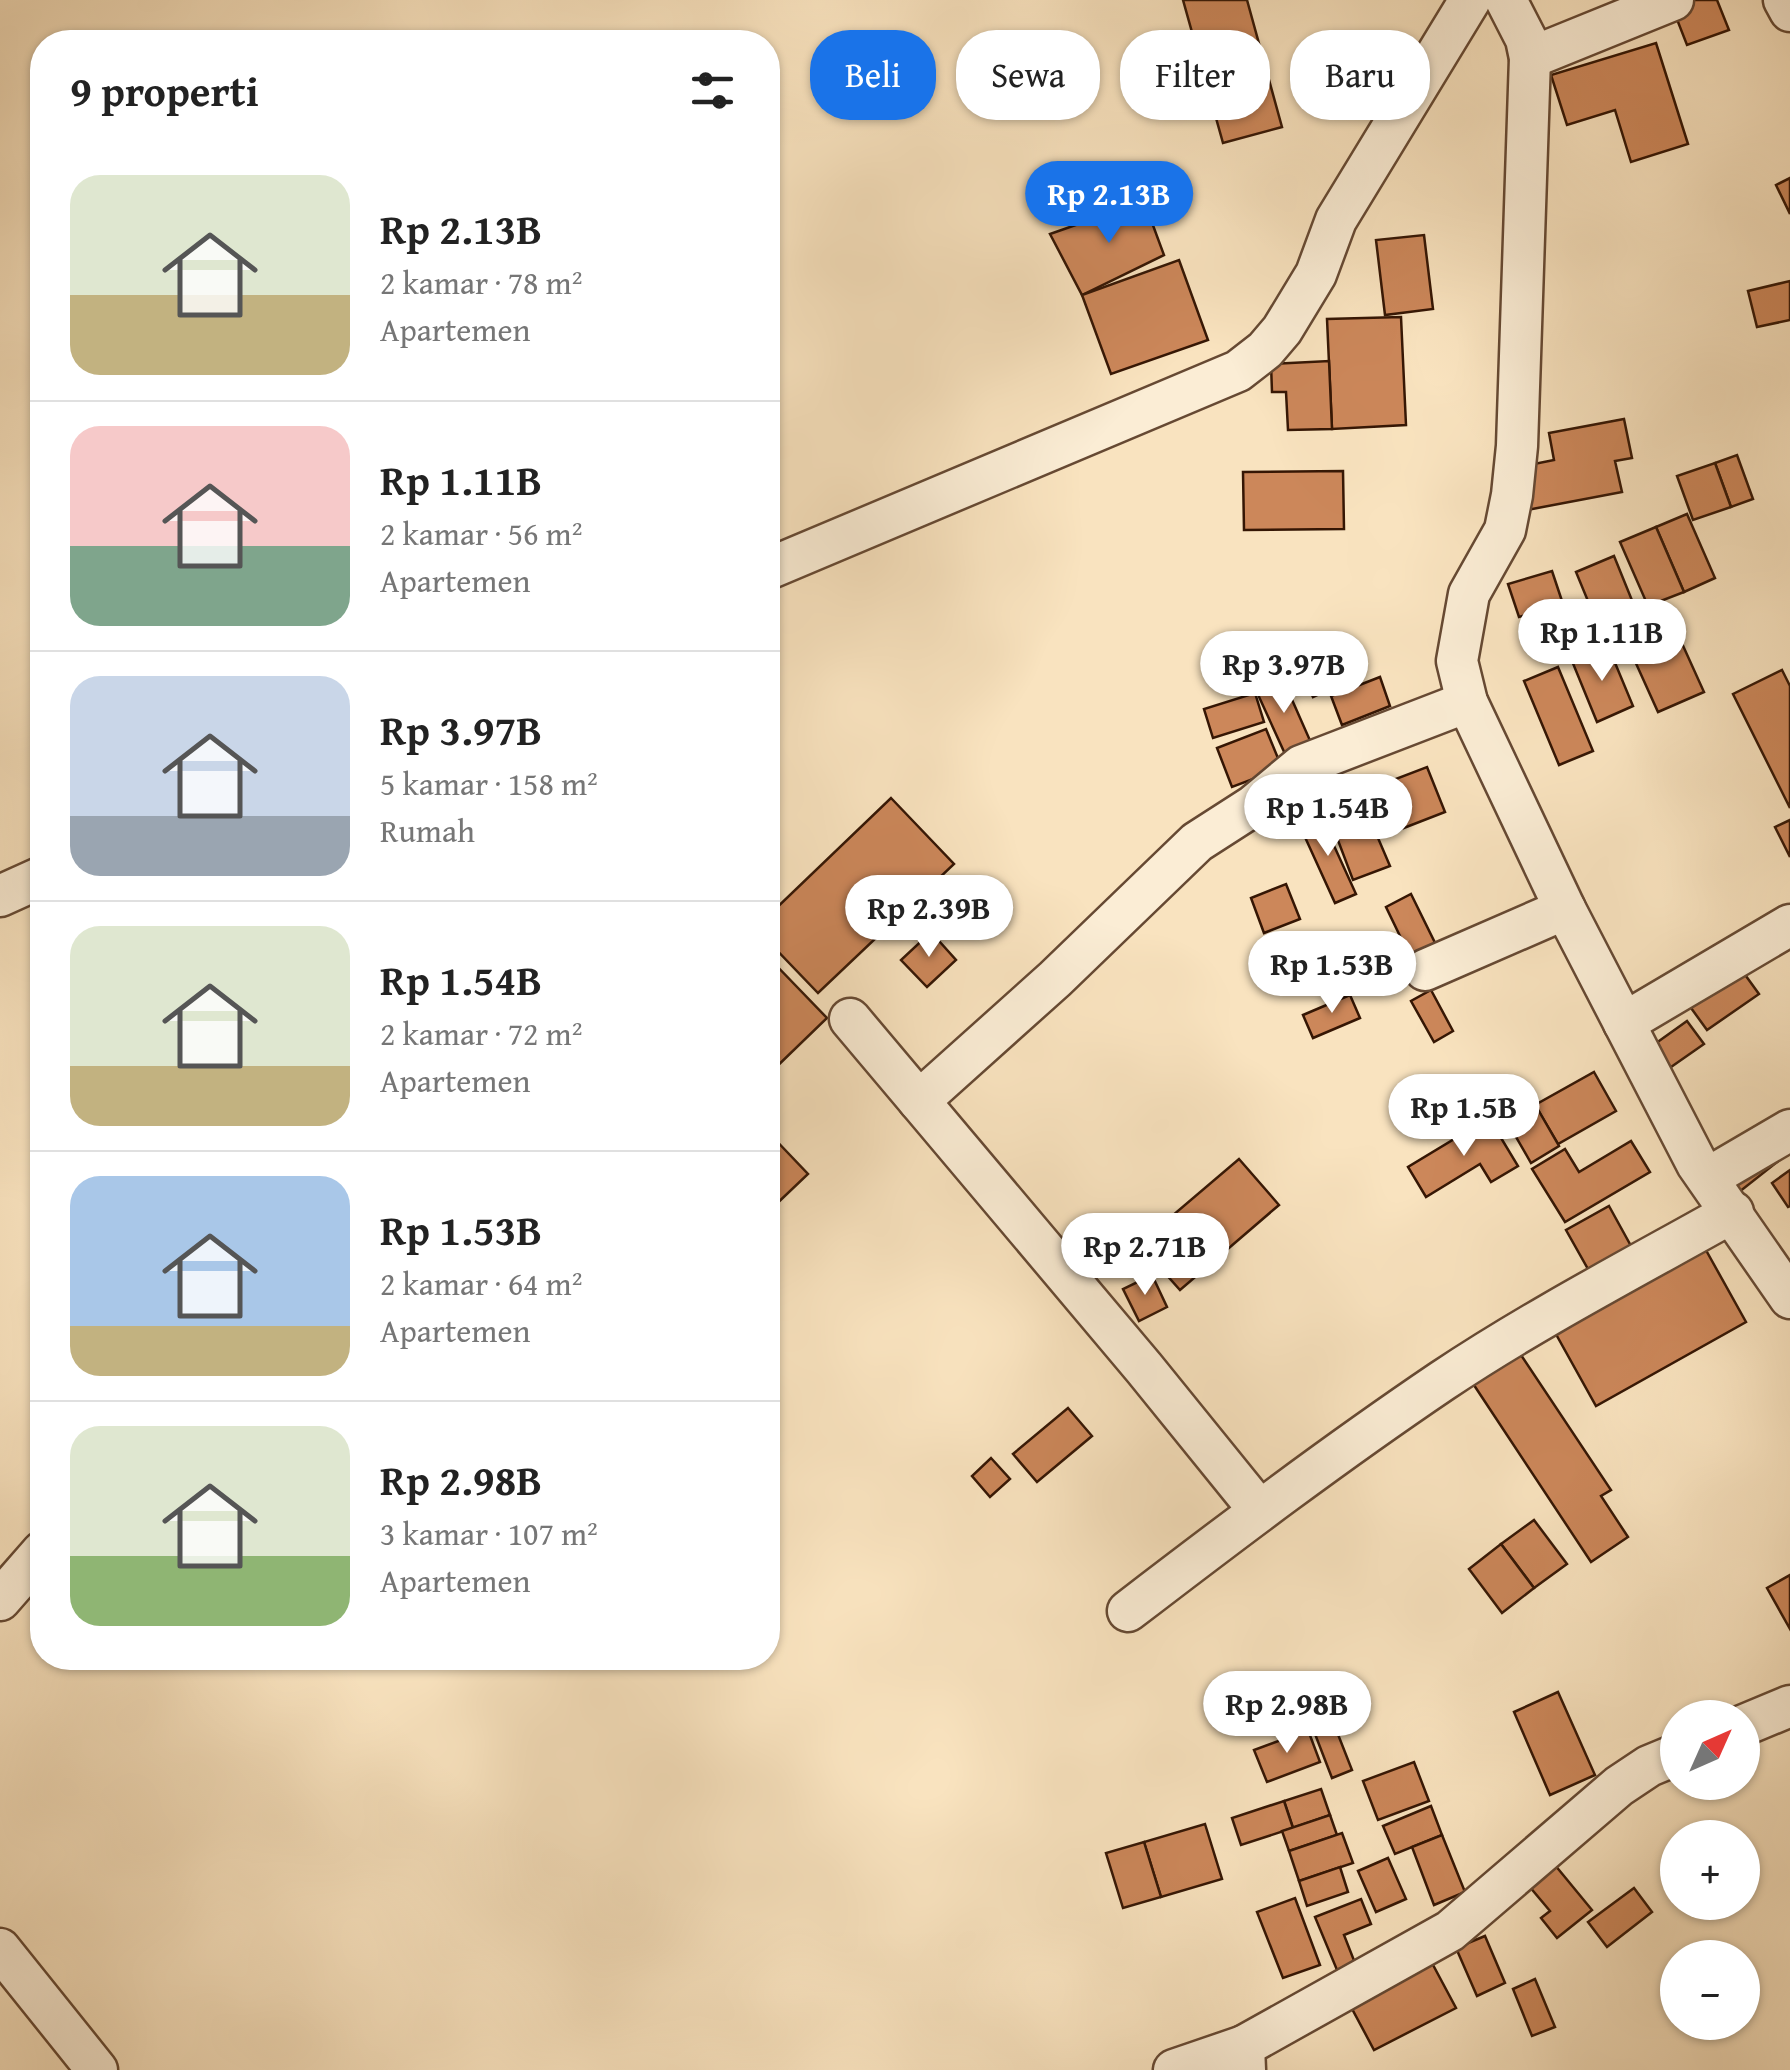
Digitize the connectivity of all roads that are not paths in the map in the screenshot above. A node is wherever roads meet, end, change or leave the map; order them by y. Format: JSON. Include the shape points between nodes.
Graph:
{"nodes":[{"id":1,"x":1470,"y":0,"type":"edge"},
{"id":2,"x":1673,"y":0,"type":"edge"},
{"id":3,"x":1784,"y":0,"type":"edge"},
{"id":4,"x":1514,"y":7,"type":"edge"},
{"id":5,"x":1790,"y":10,"type":"edge"},
{"id":6,"x":1530,"y":58,"type":"junction"},
{"id":7,"x":780,"y":563,"type":"edge"},
{"id":8,"x":1468,"y":702,"type":"junction"},
{"id":9,"x":30,"y":882,"type":"edge"},
{"id":10,"x":0,"y":896,"type":"edge"},
{"id":11,"x":1566,"y":909,"type":"junction"},
{"id":12,"x":1790,"y":925,"type":"edge"},
{"id":13,"x":1425,"y":970,"type":"dead end"},
{"id":14,"x":850,"y":1019,"type":"dead end"},
{"id":15,"x":1624,"y":1023,"type":"junction"},
{"id":16,"x":919,"y":1101,"type":"junction"},
{"id":17,"x":1790,"y":1130,"type":"edge"},
{"id":18,"x":1708,"y":1178,"type":"junction"},
{"id":19,"x":1732,"y":1212,"type":"junction"},
{"id":20,"x":1790,"y":1298,"type":"edge"},
{"id":21,"x":1259,"y":1510,"type":"junction"},
{"id":22,"x":30,"y":1566,"type":"edge"},
{"id":23,"x":0,"y":1600,"type":"edge"},
{"id":24,"x":1128,"y":1611,"type":"dead end"},
{"id":25,"x":1790,"y":1706,"type":"edge"},
{"id":26,"x":1760,"y":1718,"type":"edge"},
{"id":27,"x":1660,"y":1761,"type":"edge"},
{"id":28,"x":0,"y":1949,"type":"edge"},
{"id":29,"x":1244,"y":2058,"type":"edge"},
{"id":30,"x":97,"y":2070,"type":"edge"},
{"id":31,"x":1174,"y":2070,"type":"edge"}],
"edges":[{"from":1,"to":7,"type":"street","via":[[1336,220],[1316,274],[1265,350],[1238,371]]},
{"from":2,"to":6,"type":"street"},
{"from":3,"to":5,"type":"street"},
{"from":4,"to":6,"type":"street"},
{"from":6,"to":8,"type":"street","via":[[1518,446],[1505,530],[1469,594],[1462,625],[1458,661]]},
{"from":8,"to":11,"type":"street"},
{"from":8,"to":16,"type":"street","via":[[1301,766],[1198,842]]},
{"from":9,"to":10,"type":"street"},
{"from":11,"to":13,"type":"street"},
{"from":11,"to":15,"type":"street"},
{"from":12,"to":15,"type":"street"},
{"from":14,"to":16,"type":"street"},
{"from":15,"to":18,"type":"street"},
{"from":16,"to":21,"type":"street"},
{"from":17,"to":18,"type":"street"},
{"from":18,"to":19,"type":"street"},
{"from":19,"to":20,"type":"street"},
{"from":19,"to":21,"type":"street","via":[[1444,1380]]},
{"from":21,"to":24,"type":"street"},
{"from":22,"to":23,"type":"street"},
{"from":25,"to":26,"type":"street"},
{"from":27,"to":29,"type":"street","via":[[1619,1786],[1450,1931]]},
{"from":28,"to":30,"type":"street"},
{"from":29,"to":31,"type":"street"}]}
